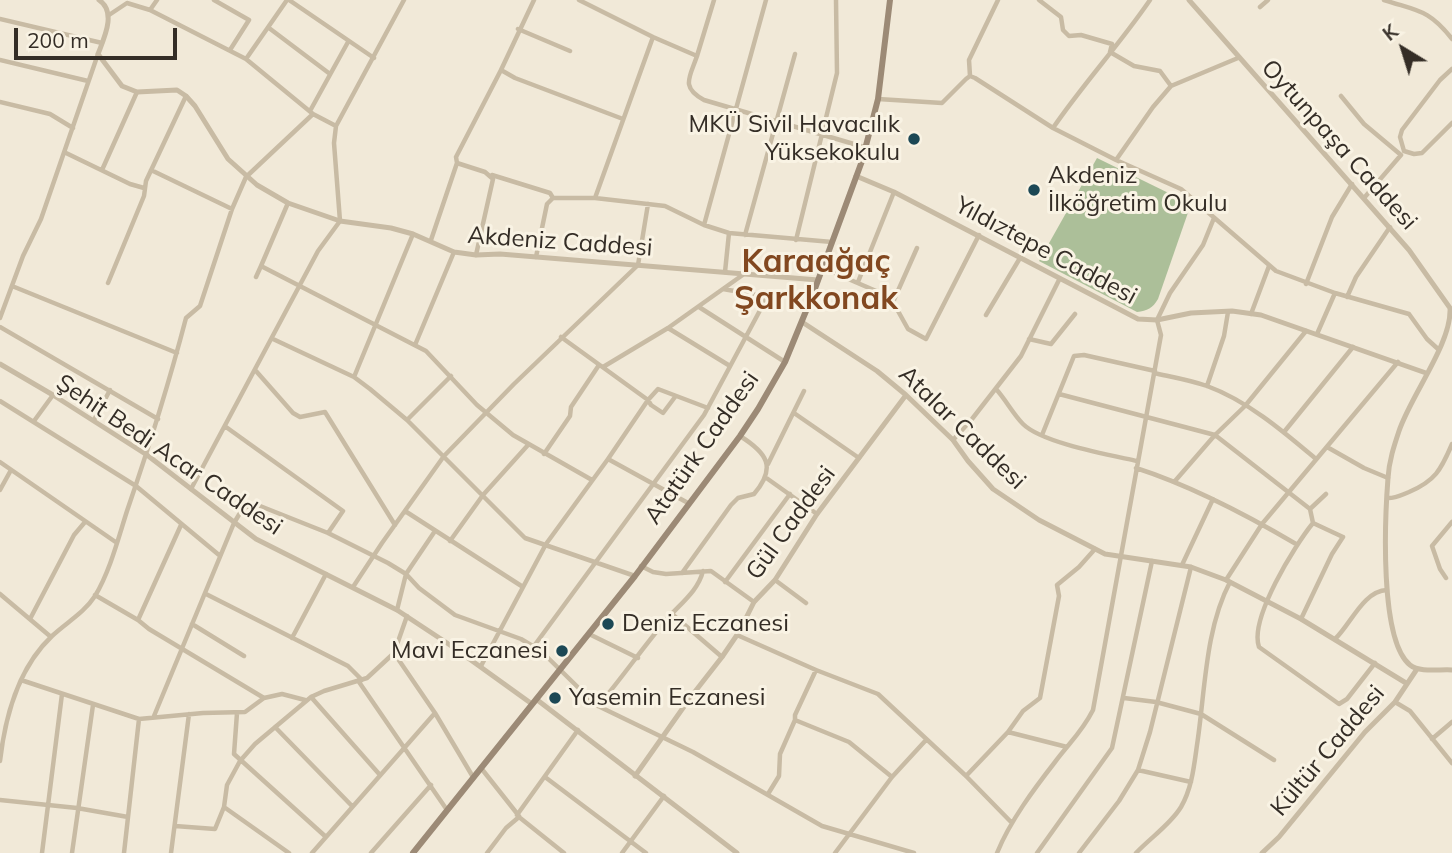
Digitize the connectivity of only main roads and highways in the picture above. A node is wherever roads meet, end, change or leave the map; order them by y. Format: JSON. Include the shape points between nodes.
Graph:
{"nodes":[{"id":1,"x":890,"y":0,"type":"edge"},
{"id":2,"x":413,"y":853,"type":"edge"}],
"edges":[{"from":1,"to":2,"type":"main road","name":"Atatürk Caddesi","via":[[878,99],[856,176],[785,362],[740,436],[635,576]]}]}
